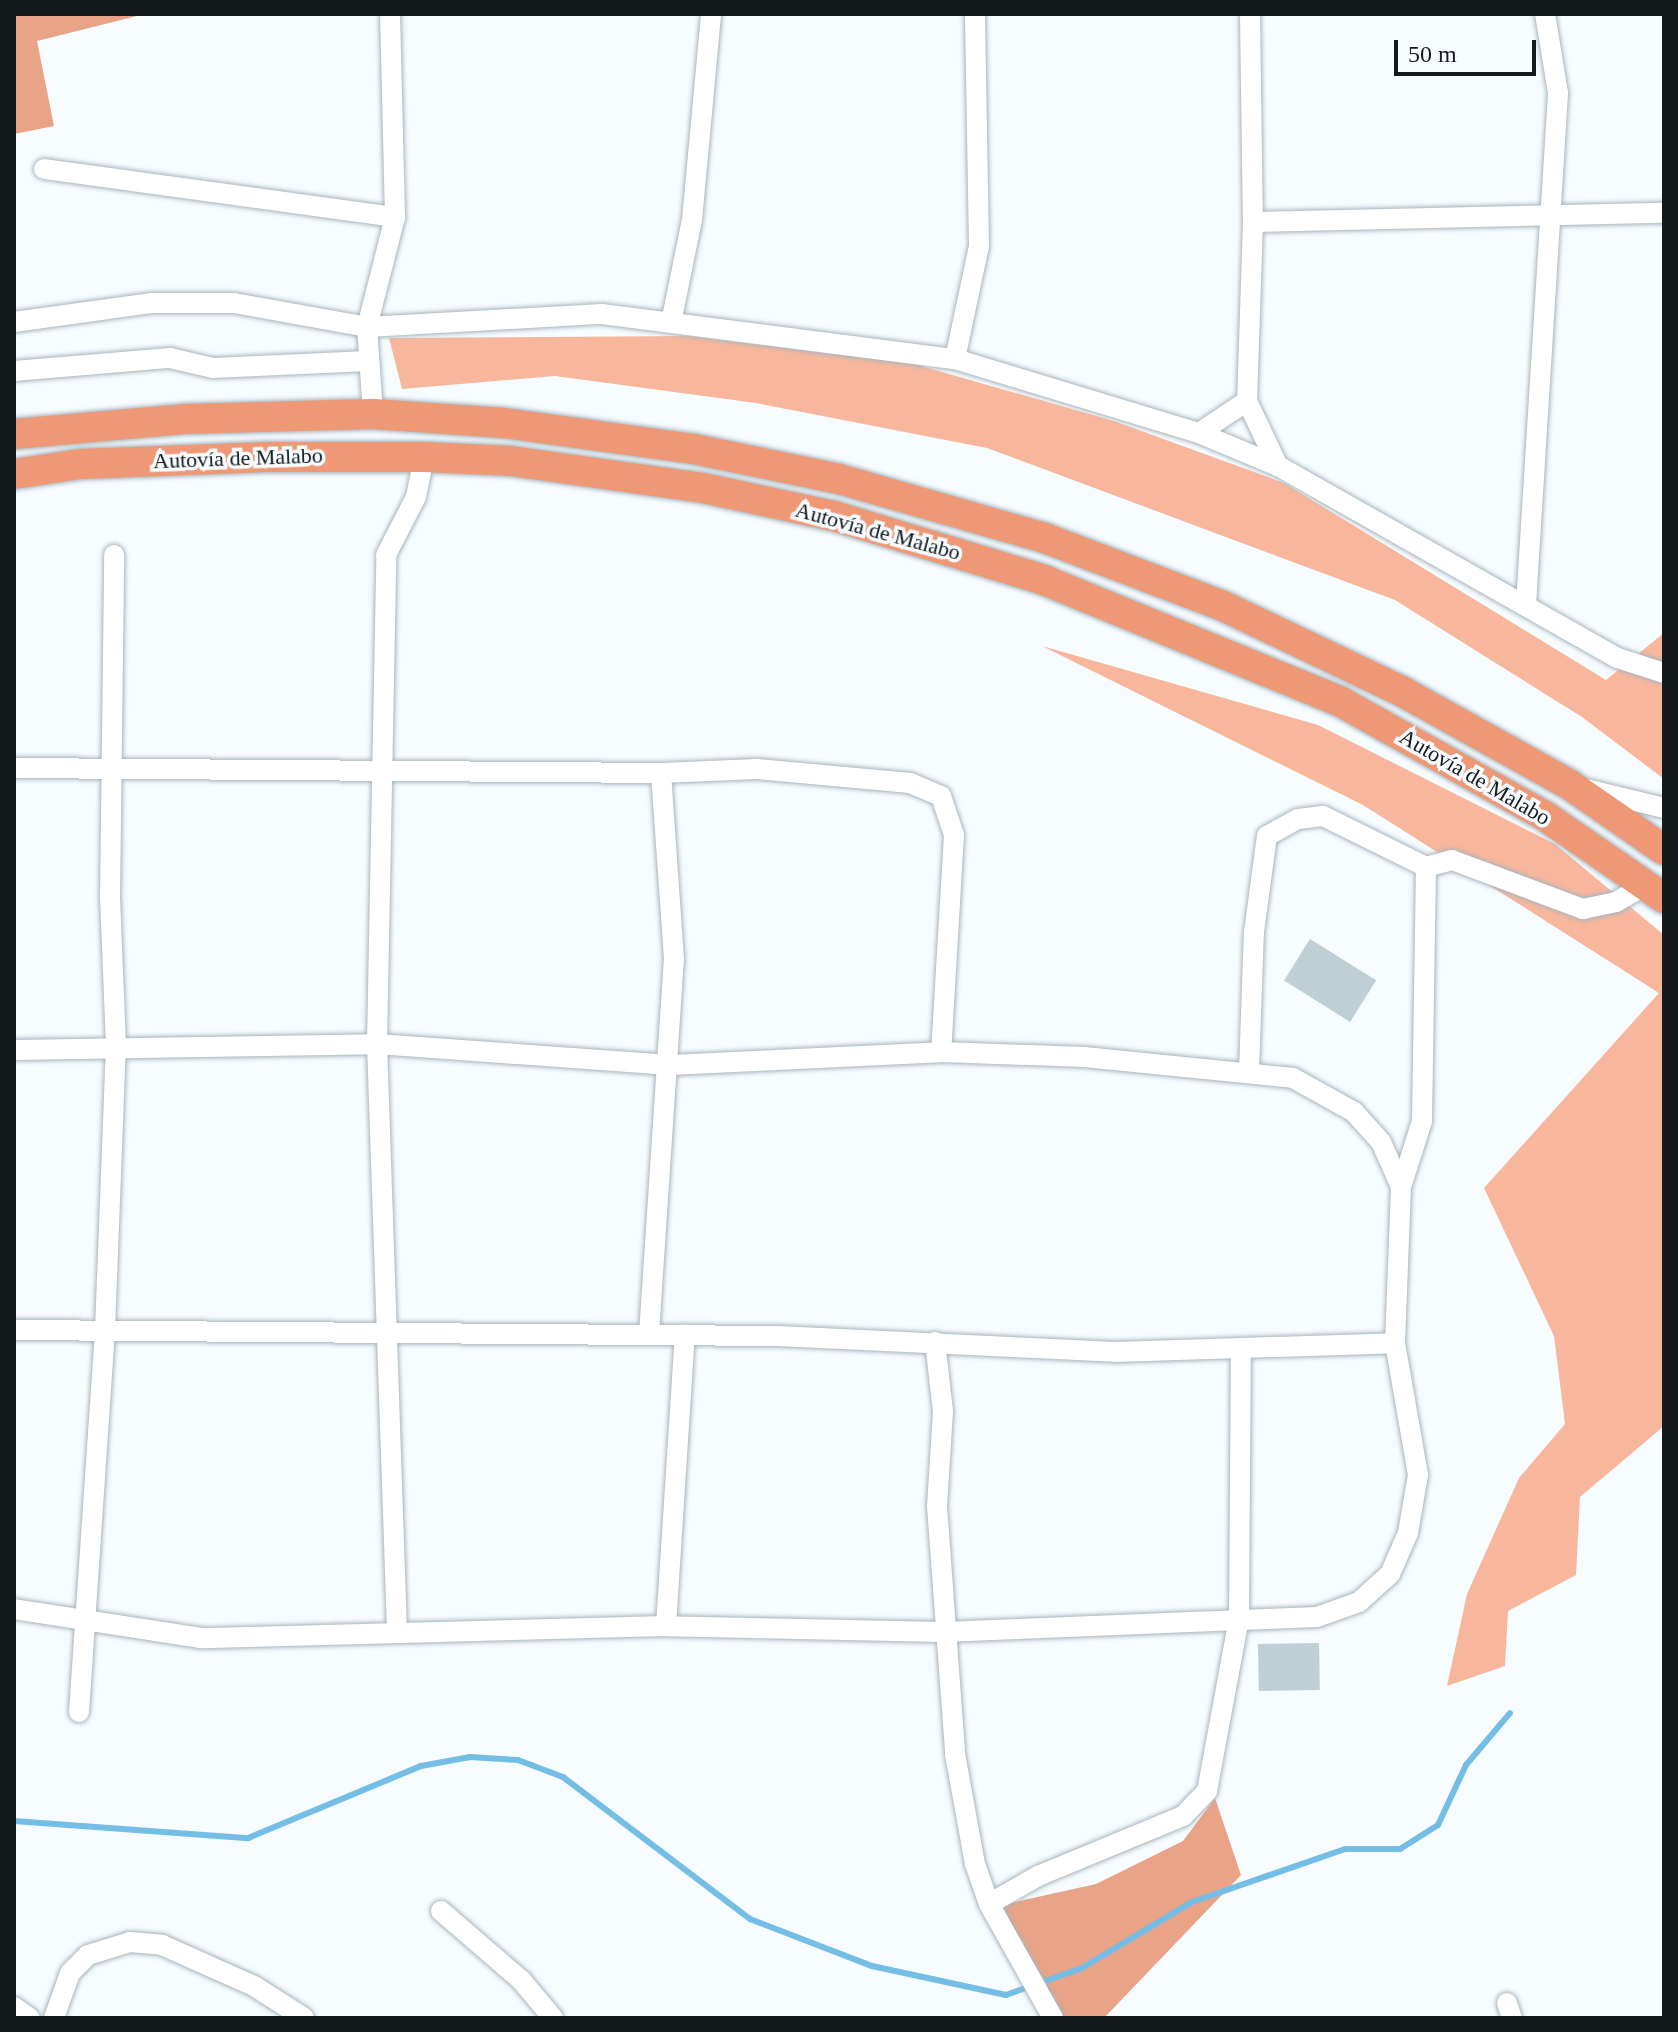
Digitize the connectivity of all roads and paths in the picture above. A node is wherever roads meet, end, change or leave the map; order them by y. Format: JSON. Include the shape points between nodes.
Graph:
{"nodes":[{"id":1,"x":390,"y":14,"type":"edge"},
{"id":2,"x":711,"y":14,"type":"edge"},
{"id":3,"x":975,"y":14,"type":"edge"},
{"id":4,"x":1250,"y":14,"type":"edge"},
{"id":5,"x":1545,"y":14,"type":"edge"},
{"id":6,"x":44,"y":169,"type":"dead end"},
{"id":7,"x":1664,"y":213,"type":"edge"},
{"id":8,"x":395,"y":217,"type":"junction"},
{"id":9,"x":1550,"y":219,"type":"junction"},
{"id":10,"x":1253,"y":222,"type":"junction"},
{"id":11,"x":672,"y":318,"type":"junction"},
{"id":12,"x":14,"y":322,"type":"edge"},
{"id":13,"x":367,"y":327,"type":"junction"},
{"id":14,"x":955,"y":359,"type":"junction"},
{"id":15,"x":368,"y":361,"type":"junction"},
{"id":16,"x":14,"y":371,"type":"edge"},
{"id":17,"x":1247,"y":401,"type":"junction"},
{"id":18,"x":373,"y":414,"type":"junction"},
{"id":19,"x":1199,"y":433,"type":"junction"},
{"id":20,"x":14,"y":434,"type":"edge"},
{"id":21,"x":424,"y":457,"type":"junction"},
{"id":22,"x":1278,"y":466,"type":"junction"},
{"id":23,"x":14,"y":474,"type":"edge"},
{"id":24,"x":114,"y":555,"type":"dead end"},
{"id":25,"x":1526,"y":605,"type":"junction"},
{"id":26,"x":1664,"y":673,"type":"edge"},
{"id":27,"x":14,"y":768,"type":"edge"},
{"id":28,"x":115,"y":768,"type":"junction"},
{"id":29,"x":383,"y":769,"type":"junction"},
{"id":30,"x":661,"y":773,"type":"junction"},
{"id":31,"x":1570,"y":785,"type":"junction"},
{"id":32,"x":1664,"y":808,"type":"edge"},
{"id":33,"x":1664,"y":850,"type":"edge"},
{"id":34,"x":1426,"y":867,"type":"junction"},
{"id":35,"x":1655,"y":892,"type":"edge"},
{"id":36,"x":377,"y":1044,"type":"junction"},
{"id":37,"x":116,"y":1046,"type":"junction"},
{"id":38,"x":14,"y":1050,"type":"edge"},
{"id":39,"x":941,"y":1052,"type":"junction"},
{"id":40,"x":670,"y":1065,"type":"junction"},
{"id":41,"x":1249,"y":1072,"type":"junction"},
{"id":42,"x":1401,"y":1187,"type":"junction"},
{"id":43,"x":14,"y":1330,"type":"edge"},
{"id":44,"x":105,"y":1330,"type":"junction"},
{"id":45,"x":391,"y":1331,"type":"junction"},
{"id":46,"x":649,"y":1334,"type":"junction"},
{"id":47,"x":685,"y":1335,"type":"junction"},
{"id":48,"x":935,"y":1342,"type":"junction"},
{"id":49,"x":1395,"y":1343,"type":"junction"},
{"id":50,"x":1241,"y":1348,"type":"junction"},
{"id":51,"x":14,"y":1609,"type":"edge"},
{"id":52,"x":1239,"y":1619,"type":"junction"},
{"id":53,"x":85,"y":1620,"type":"junction"},
{"id":54,"x":666,"y":1626,"type":"junction"},
{"id":55,"x":397,"y":1631,"type":"junction"},
{"id":56,"x":943,"y":1632,"type":"junction"},
{"id":57,"x":79,"y":1712,"type":"dead end"},
{"id":58,"x":989,"y":1904,"type":"junction"},
{"id":59,"x":441,"y":1911,"type":"dead end"},
{"id":60,"x":14,"y":2007,"type":"edge"},
{"id":61,"x":30,"y":2018,"type":"edge"},
{"id":62,"x":54,"y":2018,"type":"edge"},
{"id":63,"x":304,"y":2018,"type":"edge"},
{"id":64,"x":553,"y":2018,"type":"edge"},
{"id":65,"x":1053,"y":2018,"type":"edge"}],
"edges":[{"from":1,"to":8,"type":"street"},
{"from":2,"to":11,"type":"street","via":[[692,220]]},
{"from":3,"to":14,"type":"street","via":[[979,246]]},
{"from":4,"to":10,"type":"street"},
{"from":5,"to":9,"type":"street","via":[[1558,83]]},
{"from":6,"to":8,"type":"street"},
{"from":7,"to":9,"type":"street"},
{"from":8,"to":13,"type":"street"},
{"from":9,"to":10,"type":"street"},
{"from":9,"to":25,"type":"street"},
{"from":10,"to":17,"type":"street"},
{"from":11,"to":13,"type":"street","via":[[539,314]]},
{"from":11,"to":14,"type":"street"},
{"from":12,"to":13,"type":"street","via":[[151,303],[234,303]]},
{"from":13,"to":15,"type":"street"},
{"from":14,"to":19,"type":"street"},
{"from":15,"to":16,"type":"street","via":[[213,368],[170,358]]},
{"from":15,"to":18,"type":"street"},
{"from":17,"to":19,"type":"street"},
{"from":17,"to":22,"type":"street"},
{"from":18,"to":20,"type":"highway","name":"Autovía de Malabo","via":[[186,419]]},
{"from":18,"to":31,"type":"highway","name":"Autovía de Malabo","via":[[504,423],[694,449],[839,479],[1045,538],[1223,606],[1403,692]]},
{"from":19,"to":22,"type":"street"},
{"from":21,"to":23,"type":"highway","name":"Autovía de Malabo","via":[[80,464]]},
{"from":21,"to":29,"type":"street","via":[[416,497],[386,555]]},
{"from":21,"to":35,"type":"highway","name":"Autovía de Malabo","via":[[511,461],[703,488],[834,516],[1044,580],[1341,702],[1545,816]]},
{"from":22,"to":25,"type":"street"},
{"from":24,"to":28,"type":"street"},
{"from":25,"to":26,"type":"street","via":[[1618,658]]},
{"from":27,"to":28,"type":"street"},
{"from":28,"to":29,"type":"street"},
{"from":28,"to":37,"type":"street","via":[[110,899]]},
{"from":29,"to":30,"type":"street"},
{"from":29,"to":36,"type":"street"},
{"from":30,"to":39,"type":"street","via":[[757,769],[910,783],[941,796],[954,835]]},
{"from":30,"to":40,"type":"street","via":[[674,924]]},
{"from":31,"to":32,"type":"street"},
{"from":31,"to":33,"type":"highway","name":"Autovía de Malabo"},
{"from":34,"to":35,"type":"street","via":[[1452,860],[1583,909]]},
{"from":34,"to":41,"type":"street","via":[[1323,816],[1298,819],[1267,836],[1254,932]]},
{"from":34,"to":42,"type":"street","via":[[1422,1121]]},
{"from":36,"to":37,"type":"street"},
{"from":36,"to":40,"type":"street"},
{"from":36,"to":45,"type":"street"},
{"from":37,"to":38,"type":"street"},
{"from":37,"to":44,"type":"street"},
{"from":39,"to":40,"type":"street"},
{"from":39,"to":41,"type":"street"},
{"from":40,"to":46,"type":"street"},
{"from":41,"to":42,"type":"street","via":[[1293,1078],[1354,1112],[1381,1142]]},
{"from":42,"to":49,"type":"street"},
{"from":43,"to":44,"type":"street"},
{"from":44,"to":45,"type":"street"},
{"from":44,"to":53,"type":"street"},
{"from":45,"to":46,"type":"street"},
{"from":45,"to":55,"type":"street"},
{"from":46,"to":47,"type":"street"},
{"from":47,"to":48,"type":"street"},
{"from":47,"to":54,"type":"street"},
{"from":48,"to":50,"type":"street","via":[[1115,1352]]},
{"from":48,"to":56,"type":"street","via":[[943,1411],[937,1506]]},
{"from":49,"to":50,"type":"street"},
{"from":49,"to":52,"type":"street","via":[[1418,1475],[1408,1533],[1390,1574],[1359,1602],[1317,1617]]},
{"from":50,"to":52,"type":"street"},
{"from":51,"to":53,"type":"street"},
{"from":52,"to":56,"type":"street"},
{"from":52,"to":58,"type":"street","via":[[1207,1791],[1183,1816],[1038,1876]]},
{"from":53,"to":55,"type":"street","via":[[201,1638]]},
{"from":53,"to":57,"type":"street"},
{"from":54,"to":55,"type":"street"},
{"from":54,"to":56,"type":"street"},
{"from":56,"to":58,"type":"street","via":[[955,1754],[975,1864]]},
{"from":58,"to":65,"type":"street"},
{"from":59,"to":64,"type":"street","via":[[521,1980]]},
{"from":60,"to":61,"type":"street"},
{"from":62,"to":63,"type":"street","via":[[70,1973],[88,1955],[130,1942],[162,1945],[254,1986]]}]}
